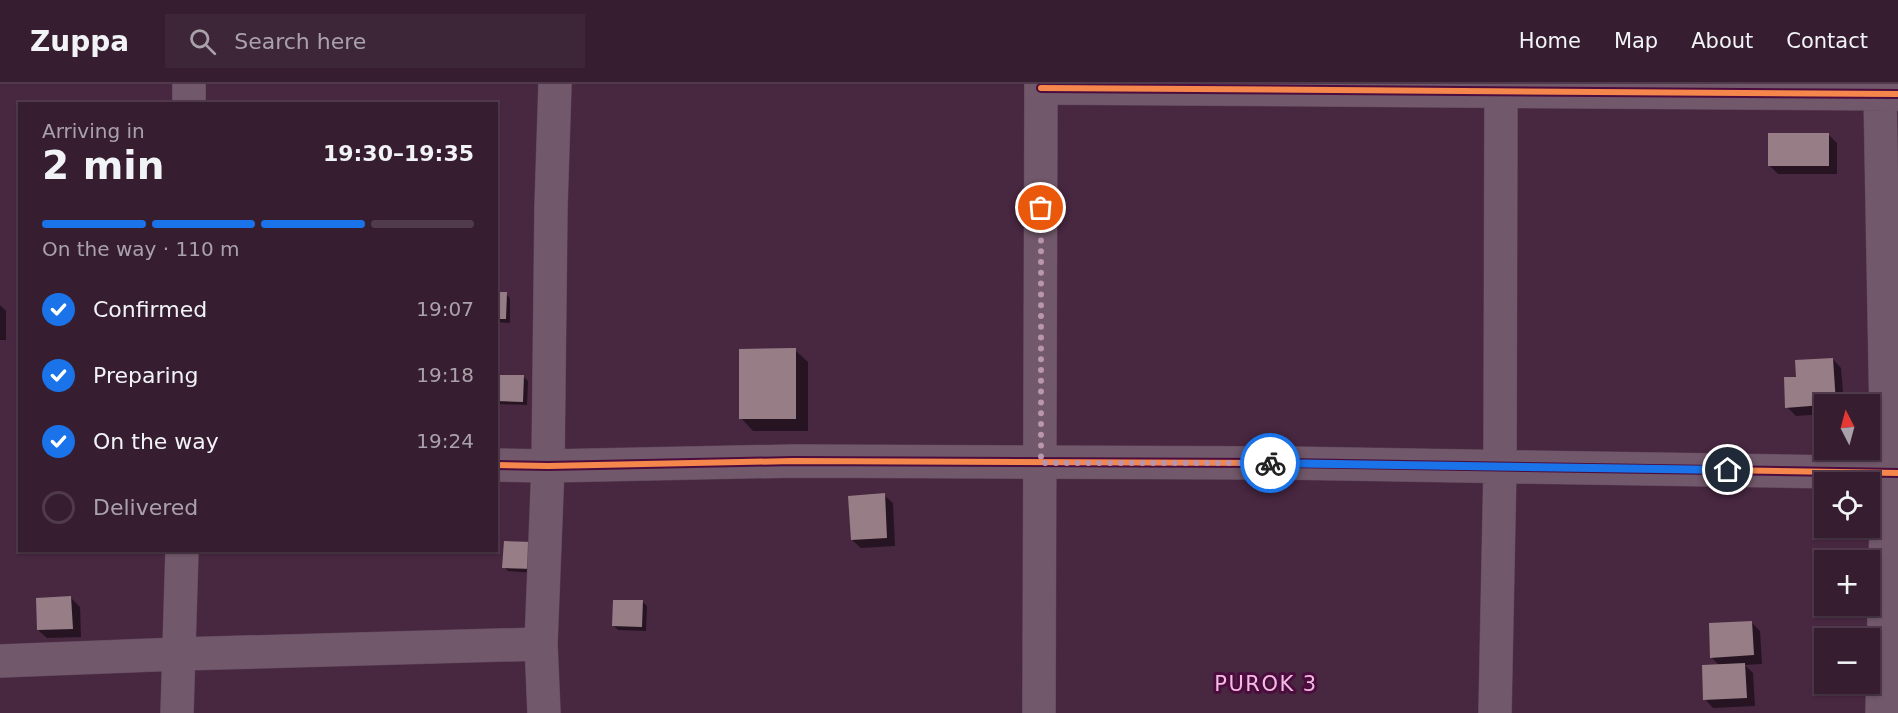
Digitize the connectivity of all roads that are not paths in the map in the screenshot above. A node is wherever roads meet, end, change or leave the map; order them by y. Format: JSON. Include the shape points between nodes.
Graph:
{"nodes":[{"id":1,"x":189,"y":84,"type":"edge"},
{"id":2,"x":555,"y":84,"type":"edge"},
{"id":3,"x":1041,"y":86,"type":"edge"},
{"id":4,"x":1502,"y":91,"type":"junction"},
{"id":5,"x":1889,"y":94,"type":"edge"},
{"id":6,"x":189,"y":102,"type":"edge"},
{"id":7,"x":1041,"y":463,"type":"junction"},
{"id":8,"x":498,"y":465,"type":"edge"},
{"id":9,"x":548,"y":466,"type":"junction"},
{"id":10,"x":1500,"y":466,"type":"junction"},
{"id":11,"x":1892,"y":473,"type":"edge"},
{"id":12,"x":182,"y":552,"type":"edge"},
{"id":13,"x":541,"y":644,"type":"junction"},
{"id":14,"x":179,"y":654,"type":"junction"},
{"id":15,"x":0,"y":660,"type":"edge"},
{"id":16,"x":177,"y":713,"type":"edge"},
{"id":17,"x":544,"y":713,"type":"edge"},
{"id":18,"x":1038,"y":713,"type":"edge"},
{"id":19,"x":1496,"y":713,"type":"edge"},
{"id":20,"x":1882,"y":713,"type":"edge"}],
"edges":[{"from":1,"to":6,"type":"street"},
{"from":2,"to":9,"type":"street"},
{"from":3,"to":4,"type":"street"},
{"from":3,"to":7,"type":"street"},
{"from":4,"to":5,"type":"street"},
{"from":4,"to":10,"type":"street"},
{"from":5,"to":11,"type":"street"},
{"from":7,"to":9,"type":"street","via":[[793,461]]},
{"from":7,"to":10,"type":"street"},
{"from":7,"to":18,"type":"street"},
{"from":8,"to":9,"type":"street"},
{"from":9,"to":13,"type":"street"},
{"from":10,"to":11,"type":"street"},
{"from":10,"to":19,"type":"street"},
{"from":11,"to":20,"type":"street"},
{"from":12,"to":14,"type":"street"},
{"from":13,"to":14,"type":"street"},
{"from":13,"to":17,"type":"street"},
{"from":14,"to":15,"type":"street"},
{"from":14,"to":16,"type":"street"}]}
